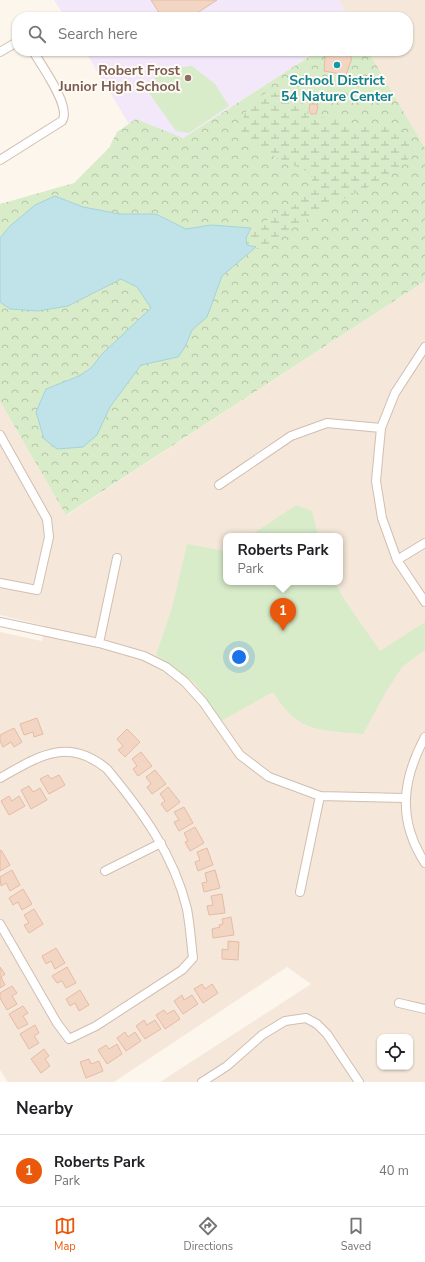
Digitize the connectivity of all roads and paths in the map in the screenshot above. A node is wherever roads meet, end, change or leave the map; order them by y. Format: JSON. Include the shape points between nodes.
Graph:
{"nodes":[{"id":1,"x":12,"y":45,"type":"edge"},
{"id":2,"x":0,"y":52,"type":"edge"},
{"id":3,"x":36,"y":56,"type":"edge"},
{"id":4,"x":0,"y":160,"type":"edge"},
{"id":5,"x":425,"y":348,"type":"edge"},
{"id":6,"x":381,"y":428,"type":"junction"},
{"id":7,"x":0,"y":435,"type":"edge"},
{"id":8,"x":219,"y":485,"type":"dead end"},
{"id":9,"x":425,"y":543,"type":"edge"},
{"id":10,"x":117,"y":558,"type":"dead end"},
{"id":11,"x":397,"y":560,"type":"junction"},
{"id":12,"x":0,"y":583,"type":"edge"},
{"id":13,"x":425,"y":602,"type":"edge"},
{"id":14,"x":0,"y":622,"type":"edge"},
{"id":15,"x":99,"y":643,"type":"junction"},
{"id":16,"x":425,"y":737,"type":"edge"},
{"id":17,"x":0,"y":778,"type":"edge"},
{"id":18,"x":320,"y":796,"type":"junction"},
{"id":19,"x":404,"y":798,"type":"junction"},
{"id":20,"x":161,"y":842,"type":"junction"},
{"id":21,"x":425,"y":863,"type":"edge"},
{"id":22,"x":105,"y":871,"type":"dead end"},
{"id":23,"x":300,"y":892,"type":"dead end"},
{"id":24,"x":0,"y":924,"type":"edge"},
{"id":25,"x":399,"y":1003,"type":"dead end"},
{"id":26,"x":425,"y":1009,"type":"edge"},
{"id":27,"x":202,"y":1082,"type":"edge"},
{"id":28,"x":359,"y":1082,"type":"edge"}],
"edges":[{"from":1,"to":2,"type":"street"},
{"from":3,"to":4,"type":"street","via":[[63,104],[65,112],[62,121]]},
{"from":5,"to":6,"type":"street","via":[[395,394]]},
{"from":6,"to":8,"type":"street","via":[[327,424],[298,433]]},
{"from":6,"to":11,"type":"street","via":[[376,481],[382,518]]},
{"from":7,"to":12,"type":"street","via":[[47,519],[49,537],[37,590]]},
{"from":9,"to":11,"type":"street"},
{"from":10,"to":15,"type":"street"},
{"from":11,"to":13,"type":"street"},
{"from":14,"to":15,"type":"street"},
{"from":15,"to":18,"type":"street","via":[[144,656],[166,667],[185,682],[203,702],[240,755],[268,777]]},
{"from":16,"to":19,"type":"street","via":[[415,756]]},
{"from":17,"to":20,"type":"street","via":[[44,755],[68,751],[84,755],[107,769]]},
{"from":18,"to":19,"type":"street"},
{"from":18,"to":23,"type":"street"},
{"from":19,"to":21,"type":"street","via":[[409,829]]},
{"from":20,"to":22,"type":"street"},
{"from":20,"to":24,"type":"street","via":[[178,880],[187,910],[193,958],[182,970],[96,1026],[69,1039],[57,1023]]},
{"from":25,"to":26,"type":"street"},
{"from":27,"to":28,"type":"street","via":[[285,1021],[306,1018],[327,1034]]}]}
